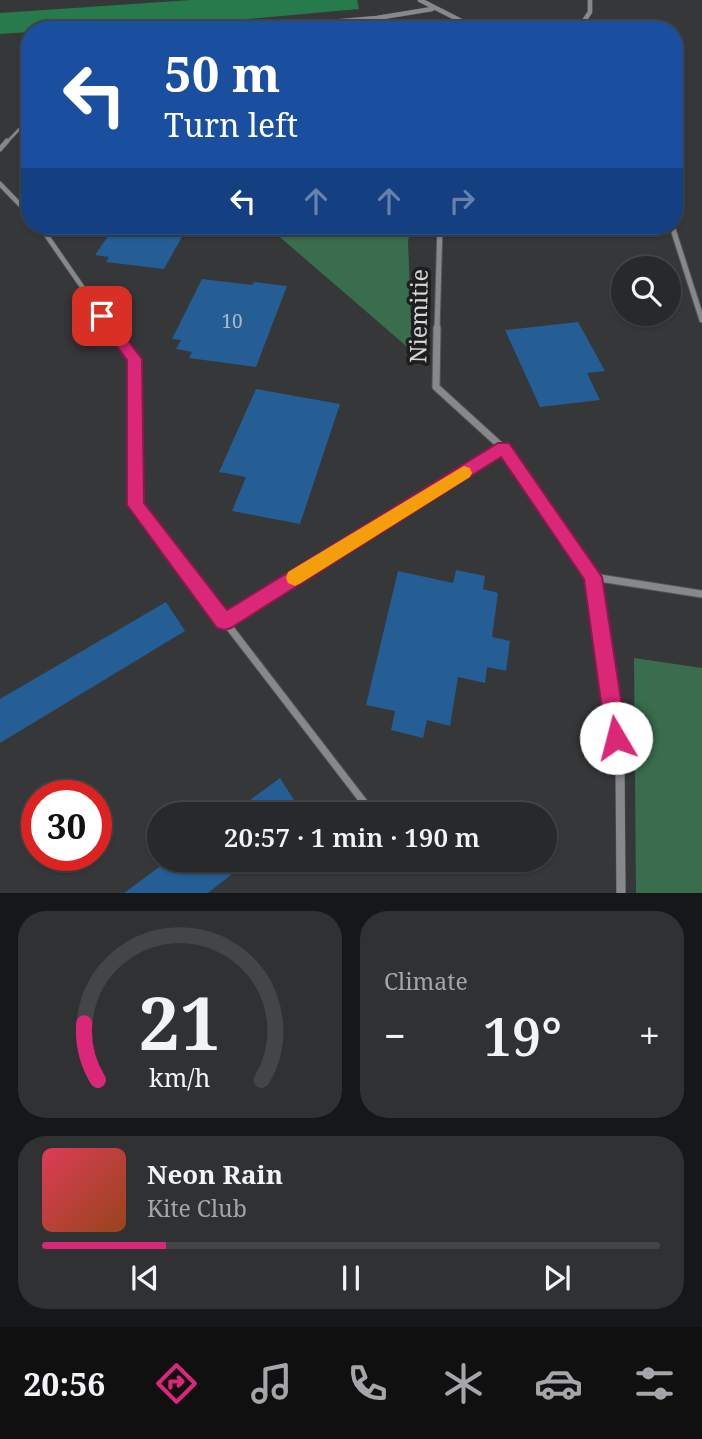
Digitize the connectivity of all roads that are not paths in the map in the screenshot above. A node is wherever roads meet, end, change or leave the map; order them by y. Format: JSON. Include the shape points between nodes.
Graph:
{"nodes":[{"id":1,"x":420,"y":0,"type":"edge"},
{"id":2,"x":590,"y":0,"type":"edge"},
{"id":3,"x":432,"y":9,"type":"junction"},
{"id":4,"x":342,"y":21,"type":"edge"},
{"id":5,"x":459,"y":21,"type":"edge"},
{"id":6,"x":584,"y":21,"type":"edge"},
{"id":7,"x":21,"y":127,"type":"edge"},
{"id":8,"x":0,"y":149,"type":"edge"},
{"id":9,"x":0,"y":184,"type":"edge"},
{"id":10,"x":21,"y":206,"type":"edge"},
{"id":11,"x":46,"y":235,"type":"edge"},
{"id":12,"x":440,"y":235,"type":"edge"},
{"id":13,"x":675,"y":235,"type":"edge"},
{"id":14,"x":702,"y":320,"type":"edge"},
{"id":15,"x":503,"y":448,"type":"junction"},
{"id":16,"x":593,"y":577,"type":"junction"},
{"id":17,"x":702,"y":594,"type":"edge"},
{"id":18,"x":224,"y":622,"type":"junction"},
{"id":19,"x":364,"y":802,"type":"edge"},
{"id":20,"x":621,"y":893,"type":"edge"}],
"edges":[{"from":1,"to":3,"type":"street"},
{"from":2,"to":6,"type":"street"},
{"from":3,"to":4,"type":"street"},
{"from":3,"to":5,"type":"street"},
{"from":7,"to":8,"type":"lane"},
{"from":9,"to":10,"type":"lane"},
{"from":11,"to":18,"type":"lane","via":[[134,359],[136,505]]},
{"from":12,"to":15,"type":"street","name":"Niemitie","via":[[436,387]]},
{"from":13,"to":14,"type":"street"},
{"from":15,"to":16,"type":"street","name":"Niemitie"},
{"from":15,"to":18,"type":"lane"},
{"from":16,"to":17,"type":"lane"},
{"from":16,"to":20,"type":"street","name":"Niemitie","via":[[620,764]]},
{"from":18,"to":19,"type":"lane"}]}
